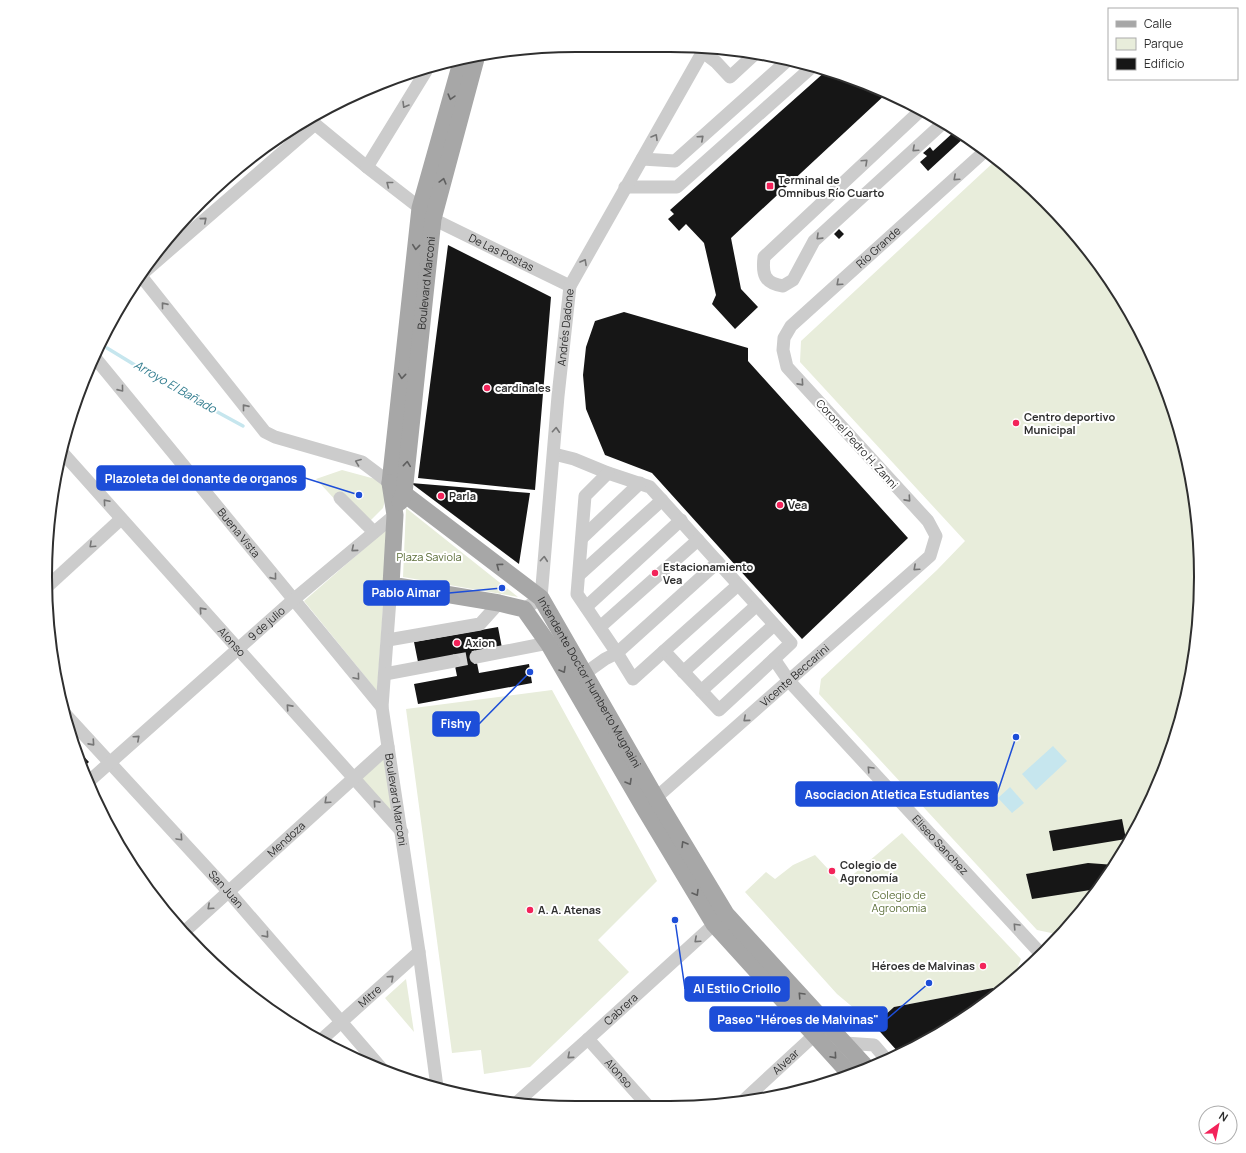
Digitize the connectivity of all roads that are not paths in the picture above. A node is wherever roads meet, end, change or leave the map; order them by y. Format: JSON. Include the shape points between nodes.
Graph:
{"nodes":[{"id":1,"x":703,"y":53,"type":"edge"},
{"id":2,"x":709,"y":53,"type":"edge"},
{"id":3,"x":750,"y":58,"type":"edge"},
{"id":4,"x":475,"y":62,"type":"edge"},
{"id":5,"x":460,"y":65,"type":"edge"},
{"id":6,"x":783,"y":65,"type":"edge"},
{"id":7,"x":808,"y":71,"type":"edge"},
{"id":8,"x":423,"y":75,"type":"edge"},
{"id":9,"x":917,"y":114,"type":"edge"},
{"id":10,"x":313,"y":122,"type":"edge"},
{"id":11,"x":311,"y":124,"type":"edge"},
{"id":12,"x":939,"y":126,"type":"edge"},
{"id":13,"x":981,"y":154,"type":"edge"},
{"id":14,"x":642,"y":159,"type":"junction"},
{"id":15,"x":367,"y":167,"type":"junction"},
{"id":16,"x":626,"y":187,"type":"junction"},
{"id":17,"x":420,"y":208,"type":"junction"},
{"id":18,"x":433,"y":219,"type":"junction"},
{"id":19,"x":156,"y":262,"type":"edge"},
{"id":20,"x":144,"y":280,"type":"edge"},
{"id":21,"x":570,"y":286,"type":"junction"},
{"id":22,"x":783,"y":350,"type":"joint"},
{"id":23,"x":98,"y":362,"type":"edge"},
{"id":24,"x":554,"y":454,"type":"junction"},
{"id":25,"x":66,"y":457,"type":"edge"},
{"id":26,"x":608,"y":473,"type":"junction"},
{"id":27,"x":390,"y":483,"type":"junction"},
{"id":28,"x":640,"y":483,"type":"junction"},
{"id":29,"x":404,"y":493,"type":"junction"},
{"id":30,"x":340,"y":498,"type":"dead end"},
{"id":31,"x":662,"y":500,"type":"junction"},
{"id":32,"x":395,"y":515,"type":"junction"},
{"id":33,"x":121,"y":519,"type":"junction"},
{"id":34,"x":681,"y":520,"type":"junction"},
{"id":35,"x":374,"y":532,"type":"junction"},
{"id":36,"x":936,"y":536,"type":"joint"},
{"id":37,"x":582,"y":538,"type":"junction"},
{"id":38,"x":698,"y":540,"type":"junction"},
{"id":39,"x":718,"y":562,"type":"junction"},
{"id":40,"x":579,"y":575,"type":"junction"},
{"id":41,"x":52,"y":582,"type":"edge"},
{"id":42,"x":391,"y":585,"type":"junction"},
{"id":43,"x":738,"y":585,"type":"junction"},
{"id":44,"x":541,"y":598,"type":"junction"},
{"id":45,"x":293,"y":600,"type":"junction"},
{"id":46,"x":499,"y":603,"type":"junction"},
{"id":47,"x":756,"y":605,"type":"junction"},
{"id":48,"x":586,"y":607,"type":"junction"},
{"id":49,"x":524,"y":609,"type":"junction"},
{"id":50,"x":774,"y":625,"type":"junction"},
{"id":51,"x":600,"y":627,"type":"junction"},
{"id":52,"x":388,"y":640,"type":"junction"},
{"id":53,"x":548,"y":643,"type":"junction"},
{"id":54,"x":237,"y":649,"type":"junction"},
{"id":55,"x":664,"y":651,"type":"junction"},
{"id":56,"x":617,"y":652,"type":"junction"},
{"id":57,"x":476,"y":657,"type":"tunnel mouth"},
{"id":58,"x":774,"y":659,"type":"junction"},
{"id":59,"x":454,"y":661,"type":"tunnel mouth"},
{"id":60,"x":683,"y":672,"type":"junction"},
{"id":61,"x":385,"y":674,"type":"junction"},
{"id":62,"x":584,"y":674,"type":"junction"},
{"id":63,"x":789,"y":681,"type":"junction"},
{"id":64,"x":701,"y":691,"type":"junction"},
{"id":65,"x":382,"y":707,"type":"junction"},
{"id":66,"x":73,"y":723,"type":"edge"},
{"id":67,"x":388,"y":747,"type":"junction"},
{"id":68,"x":110,"y":763,"type":"junction"},
{"id":69,"x":93,"y":778,"type":"edge"},
{"id":70,"x":353,"y":778,"type":"junction"},
{"id":71,"x":650,"y":803,"type":"junction"},
{"id":72,"x":402,"y":832,"type":"junction"},
{"id":73,"x":228,"y":891,"type":"junction"},
{"id":74,"x":720,"y":919,"type":"junction"},
{"id":75,"x":188,"y":928,"type":"edge"},
{"id":76,"x":1037,"y":950,"type":"edge"},
{"id":77,"x":419,"y":952,"type":"junction"},
{"id":78,"x":342,"y":1022,"type":"junction"},
{"id":79,"x":821,"y":1029,"type":"junction"},
{"id":80,"x":325,"y":1037,"type":"edge"},
{"id":81,"x":588,"y":1039,"type":"junction"},
{"id":82,"x":845,"y":1043,"type":"junction"},
{"id":83,"x":883,"y":1055,"type":"edge"},
{"id":84,"x":375,"y":1060,"type":"edge"},
{"id":85,"x":863,"y":1064,"type":"edge"},
{"id":86,"x":847,"y":1070,"type":"edge"},
{"id":87,"x":437,"y":1082,"type":"edge"},
{"id":88,"x":750,"y":1095,"type":"edge"},
{"id":89,"x":522,"y":1098,"type":"edge"},
{"id":90,"x":644,"y":1101,"type":"edge"}],
"edges":[{"from":14,"to":1,"type":"street","name":"Andrés Dadone","one_way":true},
{"from":2,"to":3,"type":"street","via":[[730,77]]},
{"from":18,"to":4,"type":"main road","name":"Boulevard Marconi","one_way":true},
{"from":5,"to":17,"type":"main road","name":"Boulevard Marconi","one_way":true},
{"from":14,"to":6,"type":"street","one_way":true,"via":[[676,161]]},
{"from":7,"to":16,"type":"street","via":[[677,187]]},
{"from":8,"to":15,"type":"street","one_way":true},
{"from":12,"to":9,"type":"street","one_way":true,"via":[[814,241],[793,280],[783,286],[774,285],[768,280],[762,270],[764,257]]},
{"from":10,"to":15,"type":"street"},
{"from":19,"to":11,"type":"street","one_way":true},
{"from":13,"to":22,"type":"street","name":"Río Grande","one_way":true,"via":[[791,326],[784,338]]},
{"from":14,"to":16,"type":"street","name":"Andrés Dadone"},
{"from":17,"to":15,"type":"street","one_way":true},
{"from":21,"to":16,"type":"street","name":"Andrés Dadone","one_way":true},
{"from":17,"to":27,"type":"main road","name":"Boulevard Marconi","one_way":true},
{"from":18,"to":21,"type":"street","name":"De Las Postas"},
{"from":29,"to":18,"type":"main road","name":"Boulevard Marconi","one_way":true},
{"from":27,"to":20,"type":"street","name":"Intendente Doctor Humberto Mugnaini","one_way":true,"via":[[362,462],[274,437],[265,432]]},
{"from":24,"to":21,"type":"street","name":"Andrés Dadone","one_way":true},
{"from":22,"to":36,"type":"street","name":"Coronel Pedro H. Zanni","one_way":true,"via":[[787,367],[928,521]]},
{"from":23,"to":45,"type":"street","name":"Buena Vista","one_way":true},
{"from":24,"to":26,"type":"street"},
{"from":44,"to":24,"type":"street","name":"Andrés Dadone","one_way":true},
{"from":33,"to":25,"type":"street","name":"Alonso","one_way":true},
{"from":26,"to":28,"type":"street"},
{"from":26,"to":37,"type":"street","via":[[585,496]]},
{"from":27,"to":29,"type":"main road","name":"Intendente Doctor Humberto Mugnaini"},
{"from":27,"to":32,"type":"main road","name":"Boulevard Marconi"},
{"from":28,"to":31,"type":"street","via":[[650,487]]},
{"from":28,"to":37,"type":"street"},
{"from":29,"to":32,"type":"main road","name":"Boulevard Marconi"},
{"from":44,"to":29,"type":"main road","name":"Intendente Doctor Humberto Mugnaini","one_way":true},
{"from":30,"to":35,"type":"street"},
{"from":31,"to":34,"type":"street"},
{"from":31,"to":40,"type":"street"},
{"from":32,"to":35,"type":"street","name":"9 de julio"},
{"from":32,"to":42,"type":"main road","name":"Boulevard Marconi"},
{"from":33,"to":41,"type":"street","one_way":true},
{"from":54,"to":33,"type":"street","name":"Alonso","one_way":true},
{"from":34,"to":38,"type":"street"},
{"from":34,"to":48,"type":"street"},
{"from":35,"to":45,"type":"street","name":"9 de julio","one_way":true},
{"from":36,"to":63,"type":"street","name":"Vicente Beccarini","one_way":true,"via":[[930,556]]},
{"from":37,"to":40,"type":"street"},
{"from":38,"to":39,"type":"street"},
{"from":38,"to":51,"type":"street"},
{"from":39,"to":43,"type":"street"},
{"from":39,"to":56,"type":"street"},
{"from":40,"to":48,"type":"street","via":[[578,594]]},
{"from":42,"to":46,"type":"main road","name":"Intendente Doctor Humberto Mugnaini"},
{"from":42,"to":52,"type":"street","name":"Boulevard Marconi"},
{"from":43,"to":47,"type":"street"},
{"from":43,"to":55,"type":"street"},
{"from":44,"to":49,"type":"street"},
{"from":44,"to":62,"type":"main road","name":"Intendente Doctor Humberto Mugnaini"},
{"from":45,"to":54,"type":"street","name":"9 de julio"},
{"from":45,"to":65,"type":"street","name":"Buena Vista","one_way":true},
{"from":46,"to":49,"type":"main road","name":"Intendente Doctor Humberto Mugnaini"},
{"from":46,"to":52,"type":"street","via":[[480,624]]},
{"from":47,"to":50,"type":"street"},
{"from":47,"to":60,"type":"street"},
{"from":48,"to":51,"type":"street"},
{"from":49,"to":53,"type":"main road","name":"Intendente Doctor Humberto Mugnaini"},
{"from":50,"to":58,"type":"street","via":[[791,643]]},
{"from":50,"to":64,"type":"street"},
{"from":51,"to":56,"type":"street"},
{"from":52,"to":61,"type":"street","name":"Boulevard Marconi"},
{"from":53,"to":57,"type":"street"},
{"from":53,"to":71,"type":"main road","name":"Intendente Doctor Humberto Mugnaini","one_way":true},
{"from":68,"to":54,"type":"street","name":"9 de julio","one_way":true},
{"from":70,"to":54,"type":"street","name":"Alonso","one_way":true},
{"from":55,"to":56,"type":"street","via":[[633,679]]},
{"from":55,"to":60,"type":"street"},
{"from":56,"to":62,"type":"street"},
{"from":58,"to":63,"type":"street","name":"Eliseo Sanchez"},
{"from":58,"to":64,"type":"street","via":[[719,710]]},
{"from":59,"to":61,"type":"street"},
{"from":60,"to":64,"type":"street"},
{"from":61,"to":65,"type":"street","name":"Boulevard Marconi"},
{"from":62,"to":71,"type":"main road","name":"Intendente Doctor Humberto Mugnaini"},
{"from":63,"to":71,"type":"street","name":"Vicente Beccarini","one_way":true},
{"from":76,"to":63,"type":"street","name":"Eliseo Sanchez","one_way":true},
{"from":65,"to":67,"type":"street","name":"Boulevard Marconi"},
{"from":66,"to":68,"type":"street","name":"San Juan","one_way":true},
{"from":67,"to":70,"type":"street","name":"Mendoza"},
{"from":67,"to":72,"type":"street","name":"Boulevard Marconi"},
{"from":68,"to":69,"type":"street","name":"9 de julio"},
{"from":68,"to":73,"type":"street","name":"San Juan","one_way":true},
{"from":72,"to":70,"type":"street","name":"Alonso","one_way":true},
{"from":70,"to":73,"type":"street","name":"Mendoza","one_way":true},
{"from":71,"to":74,"type":"main road","name":"Intendente Doctor Humberto Mugnaini"},
{"from":72,"to":77,"type":"street","name":"Boulevard Marconi"},
{"from":73,"to":75,"type":"street","name":"Mendoza","one_way":true},
{"from":73,"to":78,"type":"street","name":"San Juan","one_way":true},
{"from":74,"to":79,"type":"main road","name":"Intendente Doctor Humberto Mugnaini"},
{"from":74,"to":81,"type":"street","name":"Cabrera","one_way":true},
{"from":78,"to":77,"type":"street","name":"Mitre","one_way":true},
{"from":77,"to":87,"type":"street","name":"Boulevard Marconi"},
{"from":78,"to":80,"type":"street","name":"Mitre"},
{"from":78,"to":84,"type":"street","name":"San Juan"},
{"from":79,"to":82,"type":"main road","name":"Intendente Doctor Humberto Mugnaini"},
{"from":79,"to":86,"type":"main road","name":"Intendente Doctor Humberto Mugnaini","one_way":true},
{"from":79,"to":88,"type":"street","name":"Alvear"},
{"from":81,"to":89,"type":"street","name":"Cabrera","one_way":true},
{"from":81,"to":90,"type":"street","name":"Alonso"},
{"from":82,"to":83,"type":"street","via":[[874,1045]]},
{"from":82,"to":85,"type":"main road","name":"Intendente Doctor Humberto Mugnaini"}]}
